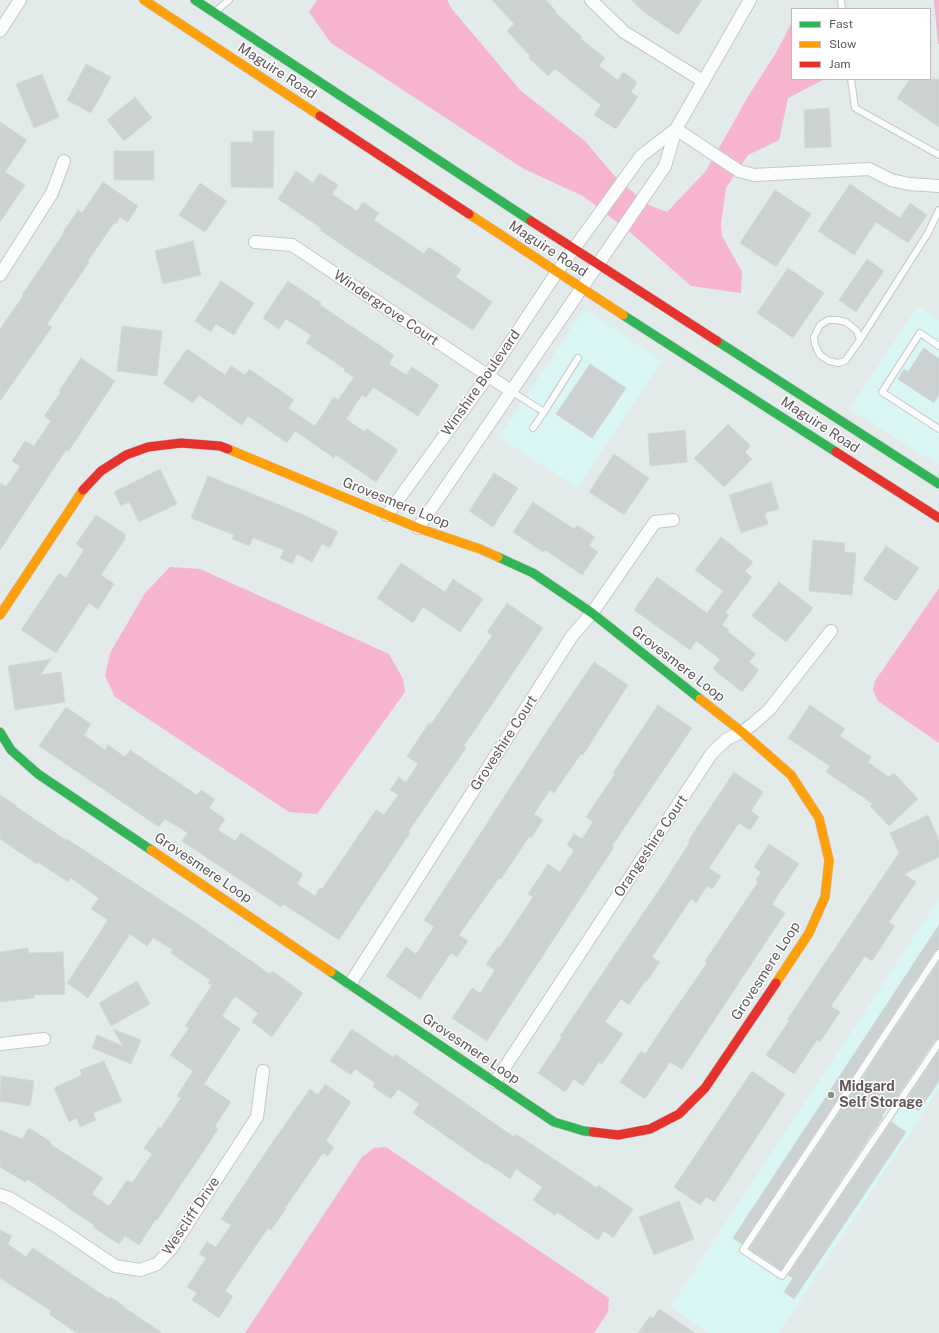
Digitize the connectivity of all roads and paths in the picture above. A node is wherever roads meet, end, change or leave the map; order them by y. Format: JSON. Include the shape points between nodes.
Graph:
{"nodes":[{"id":1,"x":20,"y":0,"type":"edge"},
{"id":2,"x":144,"y":0,"type":"edge"},
{"id":3,"x":195,"y":0,"type":"edge"},
{"id":4,"x":229,"y":0,"type":"edge"},
{"id":5,"x":591,"y":0,"type":"edge"},
{"id":6,"x":750,"y":0,"type":"edge"},
{"id":7,"x":214,"y":13,"type":"junction"},
{"id":8,"x":0,"y":31,"type":"edge"},
{"id":9,"x":851,"y":80,"type":"edge"},
{"id":10,"x":703,"y":81,"type":"junction"},
{"id":11,"x":676,"y":128,"type":"junction"},
{"id":12,"x":939,"y":155,"type":"edge"},
{"id":13,"x":64,"y":161,"type":"dead end"},
{"id":14,"x":939,"y":186,"type":"edge"},
{"id":15,"x":939,"y":210,"type":"edge"},
{"id":16,"x":255,"y":242,"type":"dead end"},
{"id":17,"x":574,"y":249,"type":"junction"},
{"id":18,"x":598,"y":265,"type":"junction"},
{"id":19,"x":557,"y":272,"type":"junction"},
{"id":20,"x":0,"y":275,"type":"edge"},
{"id":21,"x":581,"y":288,"type":"junction"},
{"id":22,"x":860,"y":340,"type":"junction"},
{"id":23,"x":939,"y":346,"type":"edge"},
{"id":24,"x":578,"y":358,"type":"dead end"},
{"id":25,"x":488,"y":376,"type":"junction"},
{"id":26,"x":511,"y":391,"type":"junction"},
{"id":27,"x":544,"y":412,"type":"junction"},
{"id":28,"x":533,"y":428,"type":"dead end"},
{"id":29,"x":939,"y":429,"type":"edge"},
{"id":30,"x":939,"y":484,"type":"edge"},
{"id":31,"x":387,"y":515,"type":"junction"},
{"id":32,"x":939,"y":518,"type":"edge"},
{"id":33,"x":674,"y":520,"type":"dead end"},
{"id":34,"x":418,"y":528,"type":"junction"},
{"id":35,"x":592,"y":613,"type":"junction"},
{"id":36,"x":0,"y":614,"type":"edge"},
{"id":37,"x":831,"y":631,"type":"dead end"},
{"id":38,"x":0,"y":732,"type":"edge"},
{"id":39,"x":742,"y":732,"type":"junction"},
{"id":40,"x":939,"y":953,"type":"edge"},
{"id":41,"x":350,"y":984,"type":"junction"},
{"id":42,"x":44,"y":1040,"type":"dead end"},
{"id":43,"x":939,"y":1043,"type":"edge"},
{"id":44,"x":0,"y":1044,"type":"edge"},
{"id":45,"x":263,"y":1071,"type":"dead end"},
{"id":46,"x":495,"y":1082,"type":"junction"},
{"id":47,"x":0,"y":1195,"type":"edge"}],
"edges":[{"from":1,"to":8,"type":"street"},
{"from":2,"to":19,"type":"street","name":"Maguire Road"},
{"from":3,"to":7,"type":"street","name":"Maguire Road"},
{"from":4,"to":7,"type":"lane"},
{"from":5,"to":10,"type":"street","via":[[624,32]]},
{"from":6,"to":10,"type":"street"},
{"from":7,"to":17,"type":"street","name":"Maguire Road"},
{"from":9,"to":12,"type":"lane","via":[[855,108]]},
{"from":10,"to":11,"type":"street"},
{"from":11,"to":14,"type":"street","via":[[739,171],[754,175],[869,169],[891,180]]},
{"from":11,"to":17,"type":"street","name":"Winshire Boulevard","via":[[641,156]]},
{"from":11,"to":18,"type":"street","name":"Winshire Boulevard","via":[[665,166]]},
{"from":13,"to":20,"type":"street","via":[[52,193]]},
{"from":15,"to":22,"type":"lane","via":[[928,233]]},
{"from":16,"to":25,"type":"street","name":"Windergrove Court","via":[[292,245]]},
{"from":17,"to":18,"type":"street","name":"Maguire Road"},
{"from":17,"to":19,"type":"street","name":"Winshire Boulevard"},
{"from":18,"to":21,"type":"street","name":"Winshire Boulevard"},
{"from":18,"to":30,"type":"street","name":"Maguire Road"},
{"from":19,"to":21,"type":"street","name":"Maguire Road"},
{"from":19,"to":25,"type":"street","name":"Winshire Boulevard"},
{"from":21,"to":26,"type":"street","name":"Winshire Boulevard"},
{"from":21,"to":32,"type":"street","name":"Maguire Road"},
{"from":22,"to":22,"type":"lane","via":[[858,330],[846,322],[837,320],[828,320],[820,325],[814,337],[820,355],[829,362],[838,363],[846,361]]},
{"from":23,"to":29,"type":"lane","via":[[920,333],[882,392]]},
{"from":24,"to":27,"type":"lane"},
{"from":25,"to":26,"type":"street","name":"Windergrove Court"},
{"from":25,"to":31,"type":"street","name":"Winshire Boulevard"},
{"from":26,"to":27,"type":"lane"},
{"from":26,"to":34,"type":"street","name":"Winshire Boulevard"},
{"from":27,"to":28,"type":"lane"},
{"from":31,"to":34,"type":"street","name":"Grovesmere Loop"},
{"from":31,"to":36,"type":"street","name":"Grovesmere Loop","via":[[220,446],[182,443],[148,447],[126,455],[101,471],[80,494]]},
{"from":33,"to":35,"type":"street","name":"Groveshire Court","via":[[655,522]]},
{"from":34,"to":35,"type":"street","name":"Grovesmere Loop","via":[[480,549],[533,573]]},
{"from":35,"to":39,"type":"street","name":"Grovesmere Loop"},
{"from":35,"to":41,"type":"street","name":"Groveshire Court","via":[[572,636]]},
{"from":37,"to":39,"type":"street","name":"Orangeshire Court","via":[[769,710]]},
{"from":38,"to":41,"type":"street","name":"Grovesmere Loop","via":[[11,750],[38,774]]},
{"from":39,"to":46,"type":"street","name":"Orangeshire Court","via":[[727,739],[712,753]]},
{"from":39,"to":46,"type":"street","name":"Grovesmere Loop","via":[[791,775],[819,818],[829,860],[825,897],[809,933],[705,1088],[679,1114],[650,1129],[618,1135],[584,1131],[554,1122]]},
{"from":40,"to":43,"type":"lane","via":[[743,1250],[782,1276]]},
{"from":41,"to":46,"type":"street","name":"Grovesmere Loop"},
{"from":42,"to":44,"type":"street"},
{"from":45,"to":47,"type":"street","name":"Wescliff Drive","via":[[257,1117],[171,1249],[157,1264],[140,1270],[115,1266],[59,1228]]}]}
